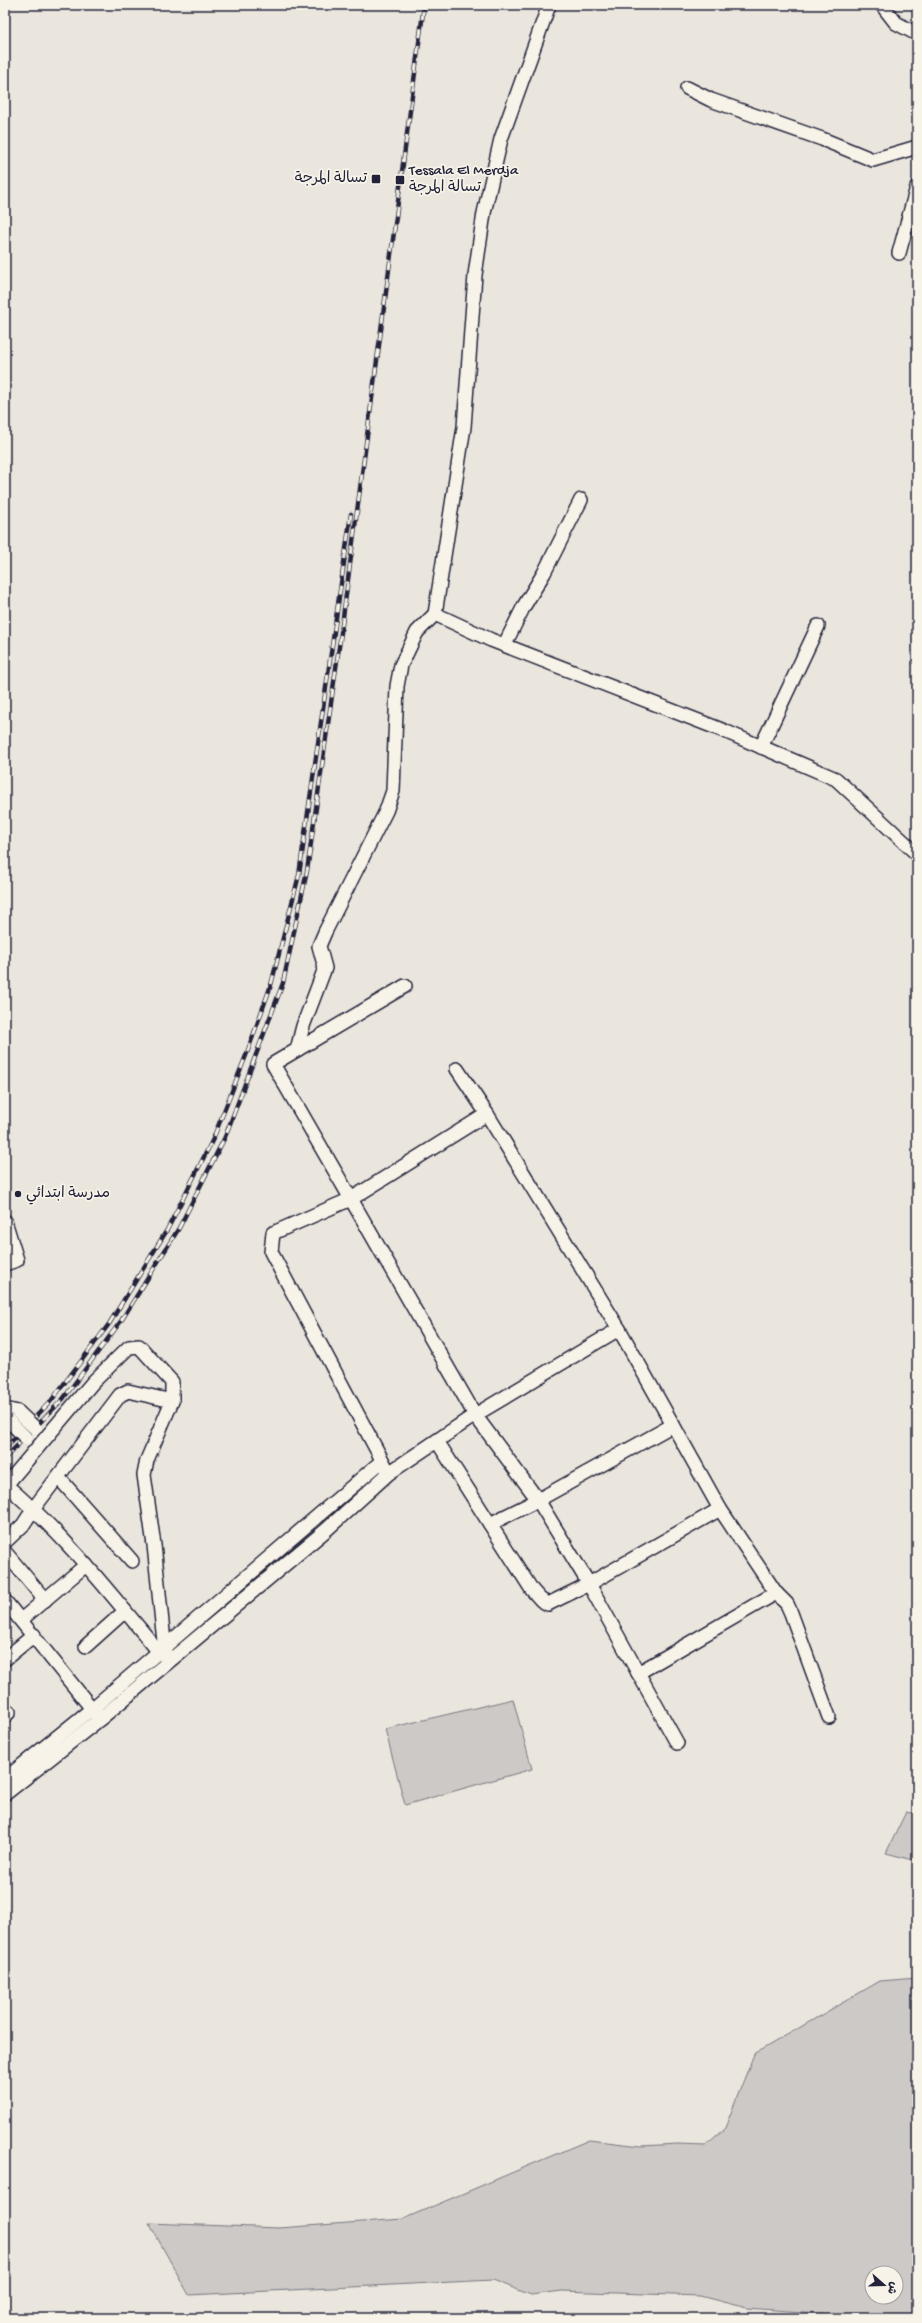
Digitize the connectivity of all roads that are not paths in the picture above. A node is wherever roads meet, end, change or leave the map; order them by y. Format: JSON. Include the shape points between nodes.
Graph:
{"nodes":[{"id":1,"x":549,"y":5,"type":"edge"},
{"id":2,"x":882,"y":5,"type":"edge"},
{"id":3,"x":917,"y":34,"type":"edge"},
{"id":4,"x":686,"y":88,"type":"dead end"},
{"id":5,"x":917,"y":147,"type":"edge"},
{"id":6,"x":917,"y":187,"type":"edge"},
{"id":7,"x":899,"y":253,"type":"dead end"},
{"id":8,"x":580,"y":500,"type":"dead end"},
{"id":9,"x":435,"y":614,"type":"junction"},
{"id":10,"x":818,"y":626,"type":"dead end"},
{"id":11,"x":505,"y":644,"type":"junction"},
{"id":12,"x":761,"y":747,"type":"junction"},
{"id":13,"x":917,"y":854,"type":"edge"},
{"id":14,"x":405,"y":986,"type":"dead end"},
{"id":15,"x":297,"y":1050,"type":"junction"},
{"id":16,"x":458,"y":1069,"type":"dead end"},
{"id":17,"x":487,"y":1114,"type":"junction"},
{"id":18,"x":352,"y":1199,"type":"junction"},
{"id":19,"x":5,"y":1221,"type":"edge"},
{"id":20,"x":9,"y":1251,"type":"edge"},
{"id":21,"x":5,"y":1264,"type":"edge"},
{"id":22,"x":619,"y":1329,"type":"junction"},
{"id":23,"x":172,"y":1401,"type":"junction"},
{"id":24,"x":9,"y":1415,"type":"edge"},
{"id":25,"x":476,"y":1415,"type":"junction"},
{"id":26,"x":673,"y":1425,"type":"junction"},
{"id":27,"x":437,"y":1441,"type":"junction"},
{"id":28,"x":41,"y":1443,"type":"junction"},
{"id":29,"x":382,"y":1461,"type":"junction"},
{"id":30,"x":389,"y":1473,"type":"junction"},
{"id":31,"x":59,"y":1478,"type":"junction"},
{"id":32,"x":6,"y":1485,"type":"edge"},
{"id":33,"x":538,"y":1500,"type":"junction"},
{"id":34,"x":34,"y":1508,"type":"junction"},
{"id":35,"x":720,"y":1509,"type":"junction"},
{"id":36,"x":490,"y":1524,"type":"junction"},
{"id":37,"x":5,"y":1542,"type":"edge"},
{"id":38,"x":5,"y":1552,"type":"edge"},
{"id":39,"x":132,"y":1561,"type":"dead end"},
{"id":40,"x":86,"y":1565,"type":"junction"},
{"id":41,"x":589,"y":1584,"type":"junction"},
{"id":42,"x":776,"y":1593,"type":"junction"},
{"id":43,"x":45,"y":1600,"type":"junction"},
{"id":44,"x":5,"y":1601,"type":"edge"},
{"id":45,"x":125,"y":1612,"type":"junction"},
{"id":46,"x":13,"y":1617,"type":"edge"},
{"id":47,"x":34,"y":1636,"type":"junction"},
{"id":48,"x":86,"y":1646,"type":"dead end"},
{"id":49,"x":163,"y":1654,"type":"junction"},
{"id":50,"x":5,"y":1659,"type":"edge"},
{"id":51,"x":638,"y":1673,"type":"junction"},
{"id":52,"x":96,"y":1713,"type":"junction"},
{"id":53,"x":829,"y":1717,"type":"dead end"},
{"id":54,"x":677,"y":1743,"type":"dead end"},
{"id":55,"x":5,"y":1779,"type":"edge"},
{"id":56,"x":5,"y":1794,"type":"edge"}],
"edges":[{"from":1,"to":9,"type":"street","via":[[501,139],[484,214],[475,275],[463,434]]},
{"from":2,"to":3,"type":"street","via":[[896,23]]},
{"from":4,"to":5,"type":"street","via":[[711,100],[873,160]]},
{"from":6,"to":7,"type":"street"},
{"from":8,"to":11,"type":"street"},
{"from":9,"to":11,"type":"street"},
{"from":9,"to":15,"type":"street","via":[[417,632],[401,665],[397,686],[393,791],[386,811],[319,946],[324,968]]},
{"from":10,"to":12,"type":"street"},
{"from":11,"to":12,"type":"street"},
{"from":12,"to":13,"type":"street","via":[[836,779]]},
{"from":14,"to":15,"type":"street"},
{"from":15,"to":18,"type":"street","via":[[273,1064]]},
{"from":16,"to":17,"type":"street"},
{"from":17,"to":18,"type":"street"},
{"from":17,"to":22,"type":"street"},
{"from":18,"to":25,"type":"street"},
{"from":18,"to":29,"type":"street","via":[[273,1233],[271,1252]]},
{"from":19,"to":20,"type":"street"},
{"from":20,"to":21,"type":"street","via":[[17,1260]]},
{"from":22,"to":25,"type":"street"},
{"from":22,"to":26,"type":"street"},
{"from":23,"to":28,"type":"street","via":[[172,1382],[139,1346],[129,1347],[93,1382]]},
{"from":23,"to":31,"type":"street","via":[[128,1391],[120,1395]]},
{"from":23,"to":49,"type":"street","via":[[147,1460],[144,1475],[148,1491]]},
{"from":24,"to":28,"type":"street","bridge":true},
{"from":25,"to":27,"type":"street"},
{"from":25,"to":33,"type":"street"},
{"from":26,"to":33,"type":"street"},
{"from":26,"to":35,"type":"street"},
{"from":27,"to":30,"type":"street"},
{"from":27,"to":36,"type":"street"},
{"from":28,"to":32,"type":"street"},
{"from":29,"to":30,"type":"street"},
{"from":29,"to":49,"type":"street"},
{"from":30,"to":49,"type":"street","via":[[325,1531]]},
{"from":31,"to":34,"type":"street"},
{"from":31,"to":39,"type":"street"},
{"from":32,"to":34,"type":"street"},
{"from":33,"to":36,"type":"street"},
{"from":33,"to":41,"type":"street"},
{"from":34,"to":37,"type":"street","via":[[23,1525]]},
{"from":34,"to":40,"type":"street"},
{"from":35,"to":41,"type":"street"},
{"from":35,"to":42,"type":"street"},
{"from":36,"to":41,"type":"street","via":[[541,1600],[548,1604]]},
{"from":38,"to":43,"type":"street"},
{"from":40,"to":43,"type":"street"},
{"from":40,"to":45,"type":"street"},
{"from":41,"to":51,"type":"street"},
{"from":42,"to":51,"type":"street"},
{"from":42,"to":53,"type":"street","via":[[791,1613]]},
{"from":43,"to":46,"type":"street"},
{"from":44,"to":46,"type":"street"},
{"from":45,"to":48,"type":"street"},
{"from":45,"to":49,"type":"street"},
{"from":46,"to":47,"type":"street"},
{"from":47,"to":50,"type":"street"},
{"from":47,"to":52,"type":"street"},
{"from":49,"to":52,"type":"street"},
{"from":51,"to":54,"type":"street"},
{"from":52,"to":55,"type":"street"},
{"from":52,"to":56,"type":"street"}]}
